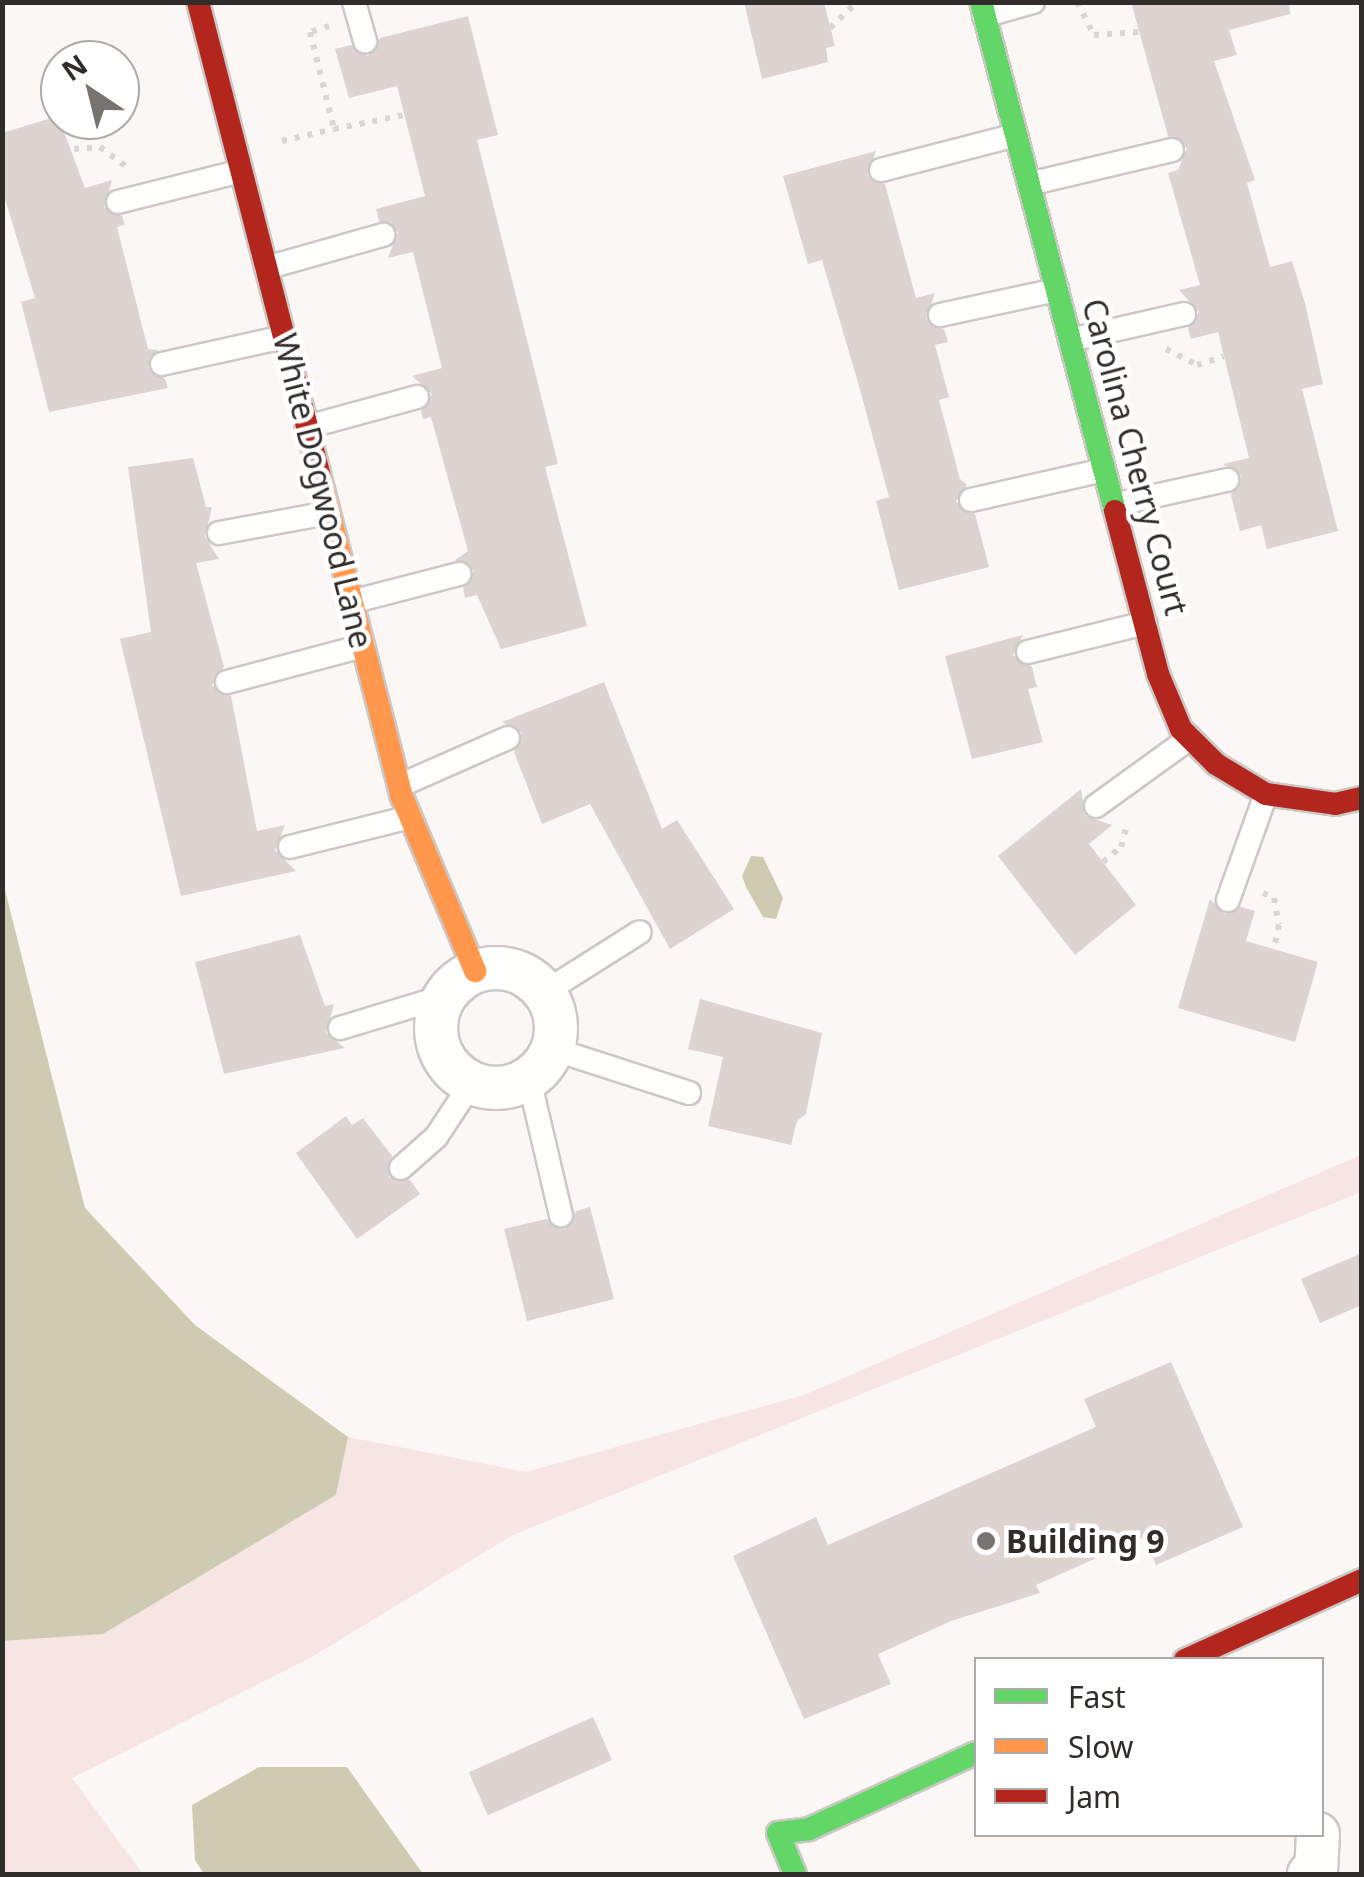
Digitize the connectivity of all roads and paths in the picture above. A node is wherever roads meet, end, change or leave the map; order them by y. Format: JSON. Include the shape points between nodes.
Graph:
{"nodes":[{"id":1,"x":198,"y":2,"type":"edge"},
{"id":2,"x":857,"y":2,"type":"edge"},
{"id":3,"x":1033,"y":2,"type":"edge"},
{"id":4,"x":1078,"y":2,"type":"edge"},
{"id":5,"x":982,"y":9,"type":"edge"},
{"id":6,"x":356,"y":10,"type":"edge"},
{"id":7,"x":830,"y":28,"type":"dead end"},
{"id":8,"x":1140,"y":32,"type":"dead end"},
{"id":9,"x":366,"y":41,"type":"dead end"},
{"id":10,"x":404,"y":115,"type":"dead end"},
{"id":11,"x":1016,"y":136,"type":"junction"},
{"id":12,"x":74,"y":150,"type":"dead end"},
{"id":13,"x":1172,"y":150,"type":"dead end"},
{"id":14,"x":881,"y":170,"type":"dead end"},
{"id":15,"x":241,"y":171,"type":"junction"},
{"id":16,"x":1029,"y":184,"type":"junction"},
{"id":17,"x":126,"y":200,"type":"joint"},
{"id":18,"x":383,"y":235,"type":"dead end"},
{"id":19,"x":266,"y":268,"type":"junction"},
{"id":20,"x":1056,"y":290,"type":"junction"},
{"id":21,"x":1184,"y":314,"type":"dead end"},
{"id":22,"x":940,"y":315,"type":"dead end"},
{"id":23,"x":284,"y":338,"type":"junction"},
{"id":24,"x":1070,"y":340,"type":"junction"},
{"id":25,"x":162,"y":364,"type":"dead end"},
{"id":26,"x":417,"y":396,"type":"dead end"},
{"id":27,"x":307,"y":427,"type":"junction"},
{"id":28,"x":1104,"y":470,"type":"junction"},
{"id":29,"x":1227,"y":480,"type":"dead end"},
{"id":30,"x":971,"y":500,"type":"dead end"},
{"id":31,"x":1114,"y":504,"type":"junction"},
{"id":32,"x":328,"y":513,"type":"junction"},
{"id":33,"x":219,"y":533,"type":"dead end"},
{"id":34,"x":459,"y":574,"type":"dead end"},
{"id":35,"x":351,"y":602,"type":"junction"},
{"id":36,"x":1145,"y":623,"type":"junction"},
{"id":37,"x":363,"y":646,"type":"junction"},
{"id":38,"x":1028,"y":652,"type":"dead end"},
{"id":39,"x":228,"y":682,"type":"dead end"},
{"id":40,"x":508,"y":738,"type":"dead end"},
{"id":41,"x":1190,"y":738,"type":"junction"},
{"id":42,"x":399,"y":786,"type":"junction"},
{"id":43,"x":1266,"y":794,"type":"junction"},
{"id":44,"x":1362,"y":798,"type":"edge"},
{"id":45,"x":1096,"y":806,"type":"dead end"},
{"id":46,"x":410,"y":817,"type":"junction"},
{"id":47,"x":290,"y":847,"type":"dead end"},
{"id":48,"x":1231,"y":891,"type":"joint"},
{"id":49,"x":640,"y":932,"type":"dead end"},
{"id":50,"x":1274,"y":950,"type":"dead end"},
{"id":51,"x":459,"y":984,"type":"junction"},
{"id":52,"x":545,"y":992,"type":"junction"},
{"id":53,"x":340,"y":1028,"type":"dead end"},
{"id":54,"x":541,"y":1064,"type":"junction"},
{"id":55,"x":470,"y":1084,"type":"junction"},
{"id":56,"x":689,"y":1092,"type":"dead end"},
{"id":57,"x":401,"y":1168,"type":"dead end"},
{"id":58,"x":561,"y":1215,"type":"dead end"},
{"id":59,"x":1362,"y":1580,"type":"edge"},
{"id":60,"x":1230,"y":1650,"type":"edge"},
{"id":61,"x":1198,"y":1657,"type":"edge"},
{"id":62,"x":974,"y":1754,"type":"edge"},
{"id":63,"x":1318,"y":1837,"type":"edge"},
{"id":64,"x":795,"y":1874,"type":"edge"},
{"id":65,"x":1309,"y":1874,"type":"edge"}],
"edges":[{"from":1,"to":15,"type":"street","name":"White Dogwood Lane"},
{"from":2,"to":7,"type":"path"},
{"from":3,"to":5,"type":"lane"},
{"from":4,"to":8,"type":"path","via":[[1094,34]]},
{"from":5,"to":11,"type":"street","name":"Carolina Cherry Court"},
{"from":6,"to":9,"type":"lane"},
{"from":6,"to":10,"type":"path","via":[[310,32],[334,129]]},
{"from":11,"to":14,"type":"lane"},
{"from":11,"to":16,"type":"street","name":"Carolina Cherry Court"},
{"from":12,"to":17,"type":"path","via":[[112,152],[126,164]]},
{"from":13,"to":16,"type":"lane"},
{"from":15,"to":17,"type":"lane"},
{"from":15,"to":19,"type":"street","name":"White Dogwood Lane"},
{"from":16,"to":20,"type":"street","name":"Carolina Cherry Court"},
{"from":18,"to":19,"type":"lane"},
{"from":19,"to":23,"type":"street","name":"White Dogwood Lane"},
{"from":20,"to":22,"type":"lane"},
{"from":20,"to":24,"type":"street","name":"Carolina Cherry Court"},
{"from":21,"to":24,"type":"lane"},
{"from":23,"to":25,"type":"lane"},
{"from":23,"to":27,"type":"street","name":"White Dogwood Lane"},
{"from":24,"to":28,"type":"street","name":"Carolina Cherry Court"},
{"from":26,"to":27,"type":"lane"},
{"from":27,"to":32,"type":"street","name":"White Dogwood Lane"},
{"from":28,"to":30,"type":"lane"},
{"from":28,"to":31,"type":"street","name":"Carolina Cherry Court"},
{"from":29,"to":31,"type":"lane"},
{"from":31,"to":36,"type":"street","name":"Carolina Cherry Court"},
{"from":32,"to":33,"type":"lane"},
{"from":32,"to":35,"type":"street","name":"White Dogwood Lane"},
{"from":34,"to":35,"type":"lane"},
{"from":35,"to":37,"type":"street","name":"White Dogwood Lane"},
{"from":36,"to":38,"type":"lane"},
{"from":36,"to":41,"type":"street","name":"Carolina Cherry Court","via":[[1158,674]]},
{"from":37,"to":39,"type":"lane"},
{"from":37,"to":42,"type":"street","name":"White Dogwood Lane"},
{"from":40,"to":42,"type":"lane"},
{"from":41,"to":43,"type":"street","name":"Carolina Cherry Court","via":[[1216,764]]},
{"from":41,"to":45,"type":"lane"},
{"from":42,"to":46,"type":"street","name":"White Dogwood Lane"},
{"from":43,"to":44,"type":"street","name":"Carolina Cherry Court","via":[[1335,804]]},
{"from":43,"to":48,"type":"lane"},
{"from":46,"to":47,"type":"lane"},
{"from":46,"to":51,"type":"street","name":"White Dogwood Lane"},
{"from":48,"to":50,"type":"path","via":[[1274,898]]},
{"from":49,"to":52,"type":"lane"},
{"from":51,"to":52,"type":"street","via":[[514,970]]},
{"from":51,"to":53,"type":"lane"},
{"from":51,"to":55,"type":"street","name":"White Dogwood Lane","via":[[435,1036],[453,1072]]},
{"from":52,"to":54,"type":"street","via":[[557,1029]]},
{"from":54,"to":55,"type":"street","via":[[490,1089]]},
{"from":54,"to":56,"type":"lane"},
{"from":54,"to":58,"type":"lane"},
{"from":55,"to":57,"type":"lane","via":[[436,1137]]},
{"from":59,"to":60,"type":"street"},
{"from":60,"to":61,"type":"street"},
{"from":62,"to":64,"type":"street","via":[[808,1829],[778,1833]]},
{"from":63,"to":65,"type":"street","via":[[1316,1872]]}]}
